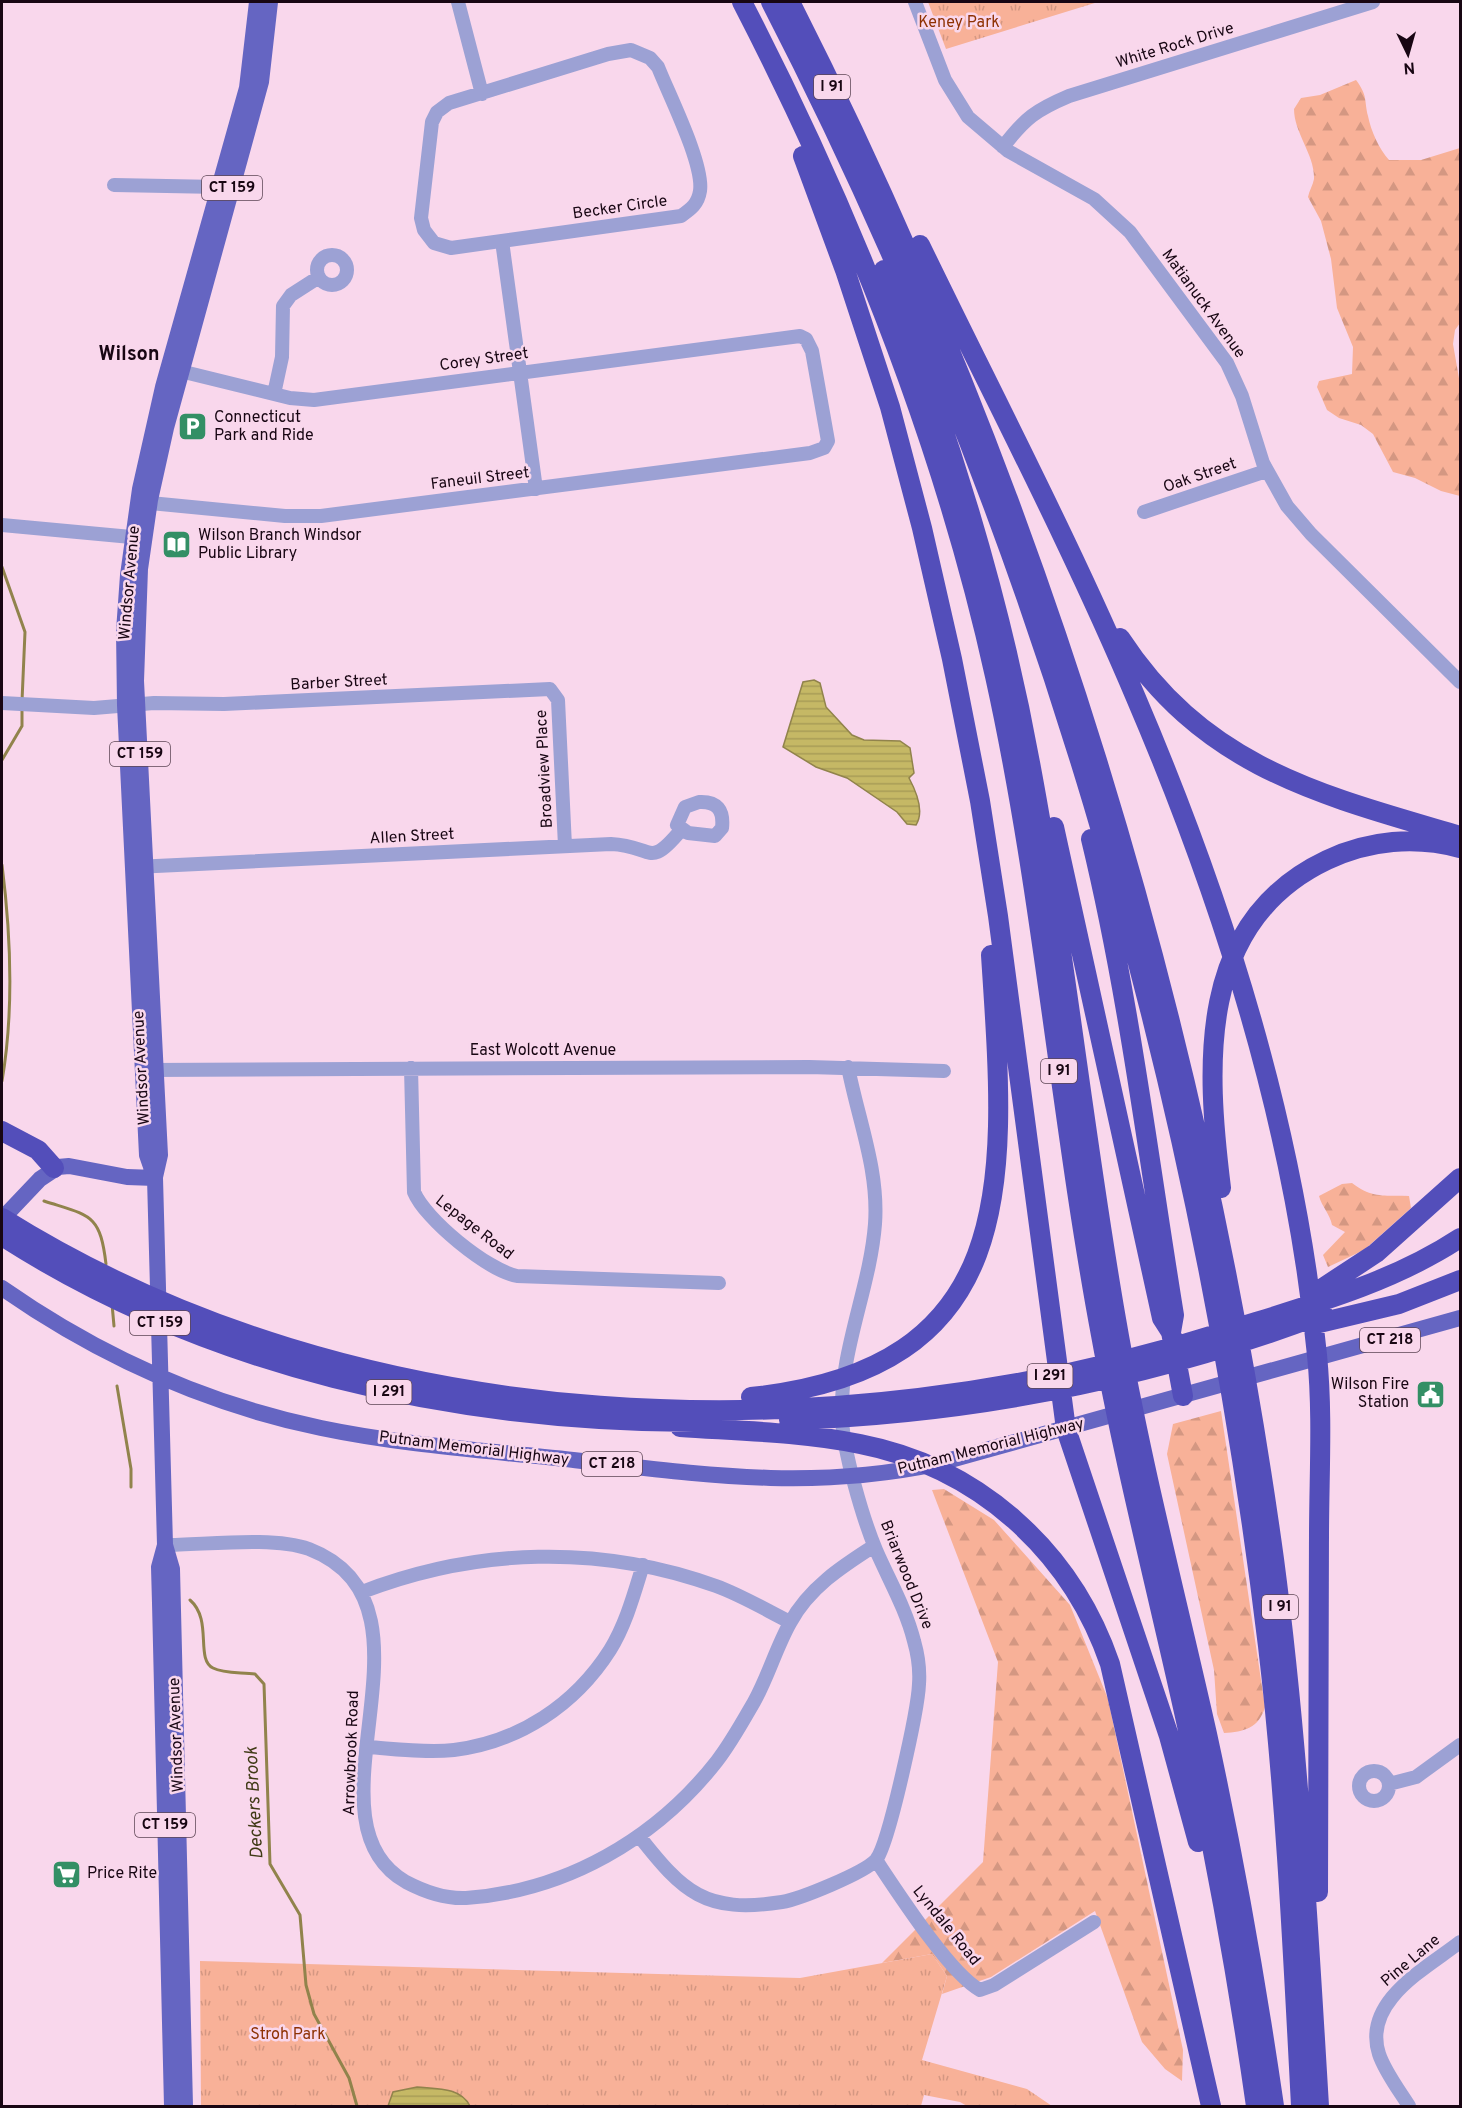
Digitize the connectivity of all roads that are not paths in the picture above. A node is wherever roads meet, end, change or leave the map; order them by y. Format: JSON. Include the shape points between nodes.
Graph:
{"nodes":[{"id":1,"x":257,"y":2,"type":"edge"},
{"id":2,"x":270,"y":2,"type":"edge"},
{"id":3,"x":458,"y":2,"type":"edge"},
{"id":4,"x":742,"y":2,"type":"edge"},
{"id":5,"x":761,"y":2,"type":"edge"},
{"id":6,"x":771,"y":2,"type":"edge"},
{"id":7,"x":790,"y":2,"type":"edge"},
{"id":8,"x":915,"y":2,"type":"edge"},
{"id":9,"x":1373,"y":2,"type":"edge"},
{"id":10,"x":773,"y":62,"type":"junction"},
{"id":11,"x":482,"y":94,"type":"junction"},
{"id":12,"x":239,"y":139,"type":"junction"},
{"id":13,"x":1003,"y":147,"type":"junction"},
{"id":14,"x":872,"y":172,"type":"junction"},
{"id":15,"x":114,"y":185,"type":"dead end"},
{"id":16,"x":219,"y":187,"type":"junction"},
{"id":17,"x":502,"y":241,"type":"junction"},
{"id":18,"x":319,"y":277,"type":"dead end"},
{"id":19,"x":174,"y":370,"type":"junction"},
{"id":20,"x":521,"y":372,"type":"junction"},
{"id":21,"x":274,"y":394,"type":"junction"},
{"id":22,"x":824,"y":447,"type":"joint"},
{"id":23,"x":1266,"y":471,"type":"junction"},
{"id":24,"x":536,"y":489,"type":"junction"},
{"id":25,"x":144,"y":502,"type":"junction"},
{"id":26,"x":1144,"y":512,"type":"dead end"},
{"id":27,"x":2,"y":525,"type":"edge"},
{"id":28,"x":138,"y":537,"type":"junction"},
{"id":29,"x":1015,"y":565,"type":"junction"},
{"id":30,"x":1078,"y":571,"type":"junction"},
{"id":31,"x":1008,"y":657,"type":"junction"},
{"id":32,"x":1461,"y":682,"type":"edge"},
{"id":33,"x":554,"y":692,"type":"joint"},
{"id":34,"x":14,"y":704,"type":"edge"},
{"id":35,"x":131,"y":705,"type":"junction"},
{"id":36,"x":975,"y":783,"type":"junction"},
{"id":37,"x":681,"y":830,"type":"dead end"},
{"id":38,"x":1461,"y":836,"type":"edge"},
{"id":39,"x":565,"y":846,"type":"junction"},
{"id":40,"x":1461,"y":848,"type":"edge"},
{"id":41,"x":139,"y":867,"type":"junction"},
{"id":42,"x":848,"y":1067,"type":"junction"},
{"id":43,"x":411,"y":1068,"type":"junction"},
{"id":44,"x":149,"y":1070,"type":"junction"},
{"id":45,"x":944,"y":1071,"type":"dead end"},
{"id":46,"x":2,"y":1131,"type":"edge"},
{"id":47,"x":54,"y":1168,"type":"junction"},
{"id":48,"x":154,"y":1178,"type":"junction"},
{"id":49,"x":1461,"y":1179,"type":"edge"},
{"id":50,"x":2,"y":1219,"type":"edge"},
{"id":51,"x":2,"y":1236,"type":"edge"},
{"id":52,"x":1461,"y":1238,"type":"edge"},
{"id":53,"x":1461,"y":1254,"type":"edge"},
{"id":54,"x":1222,"y":1257,"type":"junction"},
{"id":55,"x":1461,"y":1280,"type":"edge"},
{"id":56,"x":719,"y":1283,"type":"dead end"},
{"id":57,"x":2,"y":1288,"type":"edge"},
{"id":58,"x":1335,"y":1302,"type":"junction"},
{"id":59,"x":1461,"y":1318,"type":"edge"},
{"id":60,"x":187,"y":1322,"type":"junction"},
{"id":61,"x":1171,"y":1332,"type":"junction"},
{"id":62,"x":1318,"y":1359,"type":"junction"},
{"id":63,"x":162,"y":1378,"type":"junction"},
{"id":64,"x":1183,"y":1396,"type":"junction"},
{"id":65,"x":600,"y":1412,"type":"junction"},
{"id":66,"x":824,"y":1421,"type":"junction"},
{"id":67,"x":1065,"y":1429,"type":"junction"},
{"id":68,"x":854,"y":1478,"type":"junction"},
{"id":69,"x":165,"y":1545,"type":"junction"},
{"id":70,"x":874,"y":1546,"type":"junction"},
{"id":71,"x":643,"y":1565,"type":"junction"},
{"id":72,"x":362,"y":1592,"type":"junction"},
{"id":73,"x":790,"y":1622,"type":"junction"},
{"id":74,"x":1461,"y":1744,"type":"edge"},
{"id":75,"x":368,"y":1747,"type":"junction"},
{"id":76,"x":1389,"y":1784,"type":"dead end"},
{"id":77,"x":639,"y":1836,"type":"junction"},
{"id":78,"x":876,"y":1860,"type":"junction"},
{"id":79,"x":1094,"y":1922,"type":"dead end"},
{"id":80,"x":1461,"y":1942,"type":"edge"},
{"id":81,"x":1232,"y":1952,"type":"junction"},
{"id":82,"x":1311,"y":1960,"type":"junction"},
{"id":83,"x":178,"y":2074,"type":"junction"},
{"id":84,"x":172,"y":2106,"type":"edge"},
{"id":85,"x":185,"y":2106,"type":"edge"},
{"id":86,"x":1211,"y":2106,"type":"edge"},
{"id":87,"x":1256,"y":2106,"type":"edge"},
{"id":88,"x":1274,"y":2106,"type":"edge"},
{"id":89,"x":1301,"y":2106,"type":"edge"},
{"id":90,"x":1318,"y":2106,"type":"edge"},
{"id":91,"x":1409,"y":2106,"type":"edge"}],
"edges":[{"from":1,"to":12,"type":"main road","name":"Windsor Avenue","number":"CT 159"},
{"from":2,"to":12,"type":"main road","name":"Windsor Avenue","number":"CT 159","via":[[262,74]]},
{"from":3,"to":11,"type":"street"},
{"from":4,"to":10,"type":"highway","number":"I 91"},
{"from":5,"to":31,"type":"highway","via":[[815,112],[903,319],[956,468]]},
{"from":6,"to":29,"type":"highway","via":[[902,279]]},
{"from":7,"to":14,"type":"highway","number":"I 91"},
{"from":8,"to":13,"type":"street","name":"Matianuck Avenue","via":[[955,99],[976,126]]},
{"from":9,"to":13,"type":"street","name":"White Rock Drive","via":[[1069,96],[1038,109]]},
{"from":10,"to":36,"type":"highway","via":[[792,126],[861,315],[899,440],[942,612]]},
{"from":10,"to":81,"type":"highway","number":"I 91","via":[[841,210],[893,339],[939,473],[986,637],[1028,848],[1071,1157],[1102,1344],[1199,1782]]},
{"from":11,"to":17,"type":"street","name":"Becker Circle","via":[[449,103],[432,122],[421,218],[434,243],[451,248]]},
{"from":11,"to":17,"type":"street","name":"Becker Circle","via":[[631,50],[650,58],[658,67],[700,180],[695,206],[681,216]]},
{"from":12,"to":16,"type":"main road","name":"Windsor Avenue","number":"CT 159"},
{"from":12,"to":19,"type":"main road","name":"Windsor Avenue","number":"CT 159"},
{"from":13,"to":23,"type":"street","name":"Matianuck Avenue","via":[[1094,199],[1130,232],[1227,363]]},
{"from":14,"to":30,"type":"highway","via":[[901,208]]},
{"from":14,"to":54,"type":"highway","number":"I 91","via":[[969,397],[1026,546],[1087,726],[1174,1034]]},
{"from":15,"to":16,"type":"street"},
{"from":16,"to":19,"type":"main road","name":"Windsor Avenue","number":"CT 159"},
{"from":17,"to":20,"type":"street"},
{"from":18,"to":21,"type":"street","via":[[291,295],[283,306],[282,357]]},
{"from":19,"to":21,"type":"street","name":"Corey Street"},
{"from":19,"to":25,"type":"main road","name":"Windsor Avenue","number":"CT 159"},
{"from":20,"to":21,"type":"street","name":"Corey Street","via":[[314,400]]},
{"from":20,"to":22,"type":"street","name":"Corey Street","via":[[793,336],[806,339],[812,351],[828,434]]},
{"from":20,"to":24,"type":"street"},
{"from":22,"to":24,"type":"street","name":"Faneuil Street","via":[[810,453]]},
{"from":23,"to":26,"type":"street","name":"Oak Street"},
{"from":23,"to":32,"type":"street","name":"Matianuck Avenue","via":[[1297,519]]},
{"from":24,"to":25,"type":"street","name":"Faneuil Street","via":[[321,516]]},
{"from":25,"to":28,"type":"main road","name":"Windsor Avenue","number":"CT 159"},
{"from":27,"to":28,"type":"street"},
{"from":28,"to":35,"type":"main road","name":"Windsor Avenue","number":"CT 159"},
{"from":29,"to":61,"type":"highway","via":[[1079,792],[1112,938],[1174,1316]]},
{"from":29,"to":89,"type":"highway","via":[[1087,783],[1138,960],[1178,1121],[1211,1288],[1247,1494],[1270,1667],[1287,1863]]},
{"from":30,"to":38,"type":"highway","via":[[1124,645],[1153,682],[1226,747],[1307,788]]},
{"from":30,"to":62,"type":"highway","via":[[1159,752],[1244,999],[1287,1166]]},
{"from":31,"to":61,"type":"highway","via":[[1049,808],[1162,1318]]},
{"from":31,"to":88,"type":"highway","via":[[1045,849],[1118,1333],[1218,1789]]},
{"from":33,"to":35,"type":"street","name":"Barber Street","via":[[536,689]]},
{"from":33,"to":39,"type":"street","name":"Broadview Place","via":[[558,700]]},
{"from":34,"to":35,"type":"street","name":"Barber Street","via":[[71,708]]},
{"from":35,"to":41,"type":"main road","name":"Windsor Avenue","number":"CT 159"},
{"from":36,"to":65,"type":"highway","via":[[989,926],[998,1145],[992,1198],[978,1253],[950,1305],[916,1340],[866,1370],[820,1385],[739,1398]]},
{"from":36,"to":67,"type":"highway","via":[[1000,927]]},
{"from":37,"to":39,"type":"street","name":"Allen Street","via":[[657,854],[618,844]]},
{"from":39,"to":41,"type":"street","name":"Allen Street"},
{"from":40,"to":54,"type":"highway","via":[[1402,841],[1339,854],[1286,886],[1260,911],[1243,935],[1223,981],[1213,1041]]},
{"from":41,"to":44,"type":"main road","name":"Windsor Avenue","number":"CT 159"},
{"from":42,"to":43,"type":"street","name":"East Wolcott Avenue"},
{"from":42,"to":45,"type":"street","name":"East Wolcott Avenue"},
{"from":42,"to":68,"type":"street","name":"Briarwood Drive","via":[[874,1179],[876,1212],[842,1401],[843,1434]]},
{"from":43,"to":44,"type":"street","name":"East Wolcott Avenue"},
{"from":43,"to":56,"type":"street","name":"Lepage Road","via":[[414,1192],[432,1219],[490,1265],[517,1276]]},
{"from":44,"to":48,"type":"main road","name":"Windsor Avenue","number":"CT 159","via":[[160,1155]]},
{"from":46,"to":47,"type":"highway","via":[[38,1150]]},
{"from":47,"to":48,"type":"main road","via":[[69,1166],[118,1176]]},
{"from":47,"to":50,"type":"main road"},
{"from":48,"to":63,"type":"main road","name":"Windsor Avenue","number":"CT 159"},
{"from":49,"to":58,"type":"highway","via":[[1376,1253]]},
{"from":50,"to":60,"type":"highway","number":"I 291"},
{"from":51,"to":60,"type":"highway","number":"I 291","via":[[85,1283]]},
{"from":52,"to":58,"type":"highway"},
{"from":53,"to":58,"type":"highway","via":[[1406,1281]]},
{"from":54,"to":82,"type":"highway","number":"I 91","via":[[1262,1479],[1281,1616]]},
{"from":55,"to":58,"type":"highway","via":[[1410,1300]]},
{"from":57,"to":63,"type":"main road","name":"Putnam Memorial Highway","via":[[82,1339]]},
{"from":58,"to":66,"type":"highway","number":"I 291","via":[[1167,1349],[1050,1376],[917,1397]]},
{"from":58,"to":66,"type":"highway","number":"I 291","via":[[1261,1336],[1167,1364],[1046,1392],[917,1412]]},
{"from":59,"to":62,"type":"main road","name":"Putnam Memorial Highway","number":"CT 218"},
{"from":60,"to":65,"type":"highway","number":"I 291","via":[[280,1363],[378,1389],[492,1409]]},
{"from":61,"to":64,"type":"highway"},
{"from":62,"to":64,"type":"main road","name":"Putnam Memorial Highway","number":"CT 218"},
{"from":62,"to":82,"type":"highway","via":[[1318,1892]]},
{"from":63,"to":68,"type":"main road","name":"Putnam Memorial Highway","number":"CT 218","via":[[266,1414],[370,1437],[752,1479]]},
{"from":63,"to":69,"type":"main road","name":"Windsor Avenue","number":"CT 159"},
{"from":64,"to":67,"type":"main road","name":"Putnam Memorial Highway","number":"CT 218"},
{"from":65,"to":66,"type":"highway"},
{"from":65,"to":66,"type":"highway","number":"I 291","via":[[716,1408]]},
{"from":66,"to":86,"type":"highway","via":[[966,1483],[1013,1517],[1052,1558],[1083,1602],[1104,1647],[1120,1704]]},
{"from":67,"to":68,"type":"main road","name":"Putnam Memorial Highway","number":"CT 218","via":[[936,1464]]},
{"from":67,"to":81,"type":"highway","via":[[1173,1746],[1211,1893]]},
{"from":68,"to":70,"type":"street","name":"Briarwood Drive"},
{"from":69,"to":72,"type":"street","name":"Arrowbrook Road","via":[[284,1543],[330,1560]]},
{"from":69,"to":83,"type":"main road","name":"Windsor Avenue","number":"CT 159","via":[[159,1567],[167,1626]]},
{"from":70,"to":73,"type":"street","name":"Arrowbrook Road","via":[[814,1590]]},
{"from":70,"to":78,"type":"street","name":"Briarwood Drive","via":[[906,1615],[920,1685],[890,1827]]},
{"from":71,"to":72,"type":"street","via":[[559,1556],[503,1557],[400,1577]]},
{"from":71,"to":73,"type":"street","via":[[718,1587]]},
{"from":71,"to":75,"type":"street","via":[[611,1649],[563,1705],[500,1741],[453,1750]]},
{"from":72,"to":75,"type":"street","name":"Arrowbrook Road","via":[[372,1619],[374,1648]]},
{"from":73,"to":77,"type":"street","name":"Arrowbrook Road","via":[[754,1701],[720,1758],[680,1802]]},
{"from":74,"to":76,"type":"street","via":[[1416,1777]]},
{"from":75,"to":77,"type":"street","name":"Arrowbrook Road","via":[[364,1801],[366,1828],[373,1844],[385,1864],[402,1879],[437,1895],[492,1896],[538,1887],[607,1856]]},
{"from":77,"to":78,"type":"street","via":[[683,1887],[716,1902],[736,1905],[762,1905],[810,1894]]},
{"from":78,"to":79,"type":"street","name":"Lyndale Road","via":[[927,1932],[980,1989],[989,1988]]},
{"from":80,"to":91,"type":"street","name":"Pine Lane","via":[[1394,1995],[1379,2020],[1379,2054]]},
{"from":81,"to":87,"type":"highway","number":"I 91"},
{"from":82,"to":90,"type":"highway","number":"I 91"},
{"from":83,"to":84,"type":"main road","name":"Windsor Avenue","number":"CT 159"},
{"from":83,"to":85,"type":"main road","name":"Windsor Avenue","number":"CT 159"}]}
